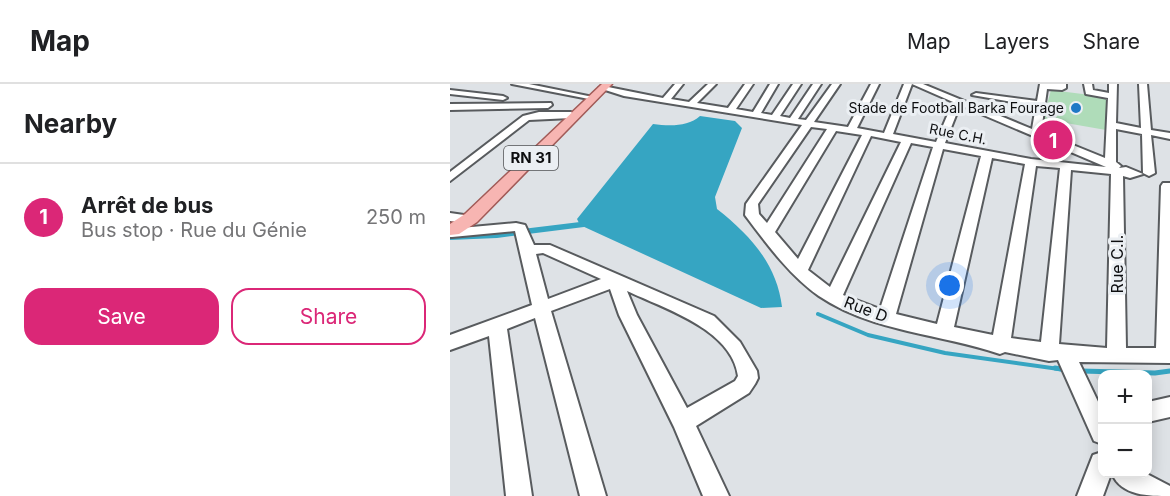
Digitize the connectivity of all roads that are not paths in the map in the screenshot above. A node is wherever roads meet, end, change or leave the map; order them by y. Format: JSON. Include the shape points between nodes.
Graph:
{"nodes":[{"id":1,"x":516,"y":84,"type":"edge"},
{"id":2,"x":633,"y":84,"type":"edge"},
{"id":3,"x":679,"y":84,"type":"edge"},
{"id":4,"x":712,"y":84,"type":"edge"},
{"id":5,"x":797,"y":84,"type":"edge"},
{"id":6,"x":817,"y":84,"type":"edge"},
{"id":7,"x":836,"y":84,"type":"edge"},
{"id":8,"x":875,"y":84,"type":"edge"},
{"id":9,"x":908,"y":84,"type":"edge"},
{"id":10,"x":916,"y":84,"type":"edge"},
{"id":11,"x":981,"y":84,"type":"edge"},
{"id":12,"x":1062,"y":84,"type":"edge"},
{"id":13,"x":1088,"y":84,"type":"edge"},
{"id":14,"x":1113,"y":84,"type":"edge"},
{"id":15,"x":1143,"y":84,"type":"edge"},
{"id":16,"x":761,"y":85,"type":"edge"},
{"id":17,"x":1044,"y":85,"type":"edge"},
{"id":18,"x":546,"y":87,"type":"edge"},
{"id":19,"x":938,"y":88,"type":"edge"},
{"id":20,"x":450,"y":92,"type":"edge"},
{"id":21,"x":593,"y":94,"type":"edge"},
{"id":22,"x":624,"y":94,"type":"junction"},
{"id":23,"x":976,"y":95,"type":"junction"},
{"id":24,"x":1113,"y":96,"type":"junction"},
{"id":25,"x":1014,"y":97,"type":"junction"},
{"id":26,"x":506,"y":98,"type":"junction"},
{"id":27,"x":666,"y":100,"type":"junction"},
{"id":28,"x":686,"y":104,"type":"junction"},
{"id":29,"x":963,"y":104,"type":"junction"},
{"id":30,"x":1042,"y":104,"type":"junction"},
{"id":31,"x":542,"y":105,"type":"junction"},
{"id":32,"x":492,"y":106,"type":"junction"},
{"id":33,"x":450,"y":107,"type":"edge"},
{"id":34,"x":730,"y":111,"type":"junction"},
{"id":35,"x":755,"y":115,"type":"junction"},
{"id":36,"x":774,"y":117,"type":"junction"},
{"id":37,"x":801,"y":122,"type":"junction"},
{"id":38,"x":1008,"y":124,"type":"junction"},
{"id":39,"x":1111,"y":125,"type":"junction"},
{"id":40,"x":833,"y":127,"type":"junction"},
{"id":41,"x":851,"y":130,"type":"junction"},
{"id":42,"x":1145,"y":131,"type":"junction"},
{"id":43,"x":868,"y":133,"type":"junction"},
{"id":44,"x":1036,"y":135,"type":"junction"},
{"id":45,"x":887,"y":136,"type":"junction"},
{"id":46,"x":1170,"y":136,"type":"edge"},
{"id":47,"x":907,"y":140,"type":"junction"},
{"id":48,"x":939,"y":146,"type":"junction"},
{"id":49,"x":987,"y":155,"type":"junction"},
{"id":50,"x":1031,"y":162,"type":"junction"},
{"id":51,"x":1066,"y":167,"type":"junction"},
{"id":52,"x":1118,"y":170,"type":"junction"},
{"id":53,"x":1149,"y":173,"type":"junction"},
{"id":54,"x":1136,"y":174,"type":"junction"},
{"id":55,"x":450,"y":178,"type":"edge"},
{"id":56,"x":1169,"y":183,"type":"edge"},
{"id":57,"x":452,"y":226,"type":"edge"},
{"id":58,"x":768,"y":232,"type":"junction"},
{"id":59,"x":528,"y":250,"type":"junction"},
{"id":60,"x":800,"y":271,"type":"junction"},
{"id":61,"x":616,"y":280,"type":"junction"},
{"id":62,"x":834,"y":297,"type":"junction"},
{"id":63,"x":541,"y":307,"type":"junction"},
{"id":64,"x":886,"y":318,"type":"junction"},
{"id":65,"x":497,"y":325,"type":"junction"},
{"id":66,"x":944,"y":333,"type":"junction"},
{"id":67,"x":450,"y":343,"type":"edge"},
{"id":68,"x":1000,"y":346,"type":"junction"},
{"id":69,"x":1057,"y":353,"type":"junction"},
{"id":70,"x":1168,"y":355,"type":"edge"},
{"id":71,"x":1116,"y":356,"type":"junction"},
{"id":72,"x":683,"y":422,"type":"junction"},
{"id":73,"x":1098,"y":426,"type":"edge"},
{"id":74,"x":1098,"y":475,"type":"edge"},
{"id":75,"x":1131,"y":478,"type":"edge"},
{"id":76,"x":519,"y":496,"type":"edge"},
{"id":77,"x":593,"y":496,"type":"edge"},
{"id":78,"x":716,"y":496,"type":"edge"},
{"id":79,"x":1090,"y":496,"type":"edge"},
{"id":80,"x":1162,"y":496,"type":"edge"}],
"edges":[{"from":1,"to":18,"type":"street"},
{"from":2,"to":22,"type":"street"},
{"from":3,"to":27,"type":"street"},
{"from":4,"to":28,"type":"street"},
{"from":5,"to":36,"type":"street"},
{"from":6,"to":37,"type":"street"},
{"from":7,"to":37,"type":"street","name":"Rue D"},
{"from":8,"to":41,"type":"street"},
{"from":9,"to":45,"type":"street"},
{"from":10,"to":19,"type":"street"},
{"from":11,"to":23,"type":"street"},
{"from":12,"to":17,"type":"street","via":[[1062,88]]},
{"from":13,"to":24,"type":"street","via":[[1089,92]]},
{"from":14,"to":24,"type":"street","name":"Rue C.I."},
{"from":15,"to":42,"type":"street"},
{"from":16,"to":34,"type":"street"},
{"from":16,"to":35,"type":"street"},
{"from":17,"to":30,"type":"street"},
{"from":18,"to":21,"type":"street"},
{"from":19,"to":29,"type":"street"},
{"from":20,"to":26,"type":"street"},
{"from":21,"to":22,"type":"street","name":"Rue C.H."},
{"from":21,"to":28,"type":"street","name":"Rue C.H."},
{"from":21,"to":31,"type":"street"},
{"from":21,"to":55,"type":"street","via":[[526,118]]},
{"from":21,"to":57,"type":"main road","number":"RN 31"},
{"from":21,"to":57,"type":"main road","number":"RN 31","via":[[471,218]]},
{"from":22,"to":27,"type":"street","name":"Rue C.H.","via":[[649,94]]},
{"from":23,"to":25,"type":"street"},
{"from":23,"to":29,"type":"street"},
{"from":24,"to":39,"type":"street","name":"Rue C.I."},
{"from":25,"to":30,"type":"street"},
{"from":25,"to":38,"type":"street"},
{"from":26,"to":31,"type":"street"},
{"from":26,"to":32,"type":"street"},
{"from":27,"to":28,"type":"street","name":"Rue C.H."},
{"from":28,"to":34,"type":"street","name":"Rue C.H."},
{"from":29,"to":38,"type":"street"},
{"from":29,"to":48,"type":"street"},
{"from":30,"to":44,"type":"street"},
{"from":31,"to":32,"type":"street"},
{"from":32,"to":33,"type":"street"},
{"from":34,"to":35,"type":"street","name":"Rue C.H."},
{"from":35,"to":36,"type":"street","name":"Rue C.H."},
{"from":36,"to":37,"type":"street","name":"Rue C.H."},
{"from":37,"to":40,"type":"street","name":"Rue C.H."},
{"from":37,"to":58,"type":"street","name":"Rue D","via":[[752,204],[752,215]]},
{"from":38,"to":44,"type":"street"},
{"from":39,"to":42,"type":"street"},
{"from":39,"to":52,"type":"street","name":"Rue C.I."},
{"from":40,"to":41,"type":"street","name":"Rue C.H."},
{"from":40,"to":58,"type":"street"},
{"from":41,"to":43,"type":"street","name":"Rue C.H."},
{"from":42,"to":46,"type":"street"},
{"from":42,"to":53,"type":"street"},
{"from":43,"to":45,"type":"street","name":"Rue C.H."},
{"from":43,"to":60,"type":"street"},
{"from":44,"to":52,"type":"street"},
{"from":45,"to":47,"type":"street","name":"Rue C.H."},
{"from":47,"to":48,"type":"street","name":"Rue C.H."},
{"from":47,"to":62,"type":"street"},
{"from":48,"to":49,"type":"street","name":"Rue C.H."},
{"from":48,"to":64,"type":"street"},
{"from":49,"to":50,"type":"street","name":"Rue C.H."},
{"from":49,"to":66,"type":"street"},
{"from":50,"to":51,"type":"street","name":"Rue C.H."},
{"from":50,"to":68,"type":"street"},
{"from":51,"to":52,"type":"street","name":"Rue C.H."},
{"from":51,"to":69,"type":"street"},
{"from":52,"to":54,"type":"street"},
{"from":52,"to":71,"type":"street","name":"Rue C.I."},
{"from":53,"to":54,"type":"street"},
{"from":53,"to":56,"type":"street"},
{"from":54,"to":56,"type":"street"},
{"from":56,"to":70,"type":"street"},
{"from":57,"to":59,"type":"street","via":[[520,228]]},
{"from":58,"to":60,"type":"street","name":"Rue D"},
{"from":59,"to":61,"type":"street","via":[[545,248]]},
{"from":59,"to":63,"type":"street"},
{"from":60,"to":62,"type":"street","name":"Rue D"},
{"from":61,"to":63,"type":"street"},
{"from":61,"to":72,"type":"street","via":[[632,324]]},
{"from":61,"to":72,"type":"street","via":[[708,321],[718,328],[746,367],[748,378],[742,387]]},
{"from":62,"to":64,"type":"street","name":"Rue D"},
{"from":63,"to":65,"type":"street"},
{"from":63,"to":77,"type":"street"},
{"from":64,"to":66,"type":"street","name":"Rue D"},
{"from":65,"to":67,"type":"street"},
{"from":65,"to":76,"type":"street"},
{"from":66,"to":68,"type":"street","name":"Rue D"},
{"from":68,"to":69,"type":"street","name":"Rue D"},
{"from":69,"to":71,"type":"street","name":"Rue D"},
{"from":69,"to":73,"type":"street"},
{"from":70,"to":71,"type":"street","name":"Rue D"},
{"from":72,"to":78,"type":"street"},
{"from":74,"to":79,"type":"street"},
{"from":75,"to":80,"type":"street"}]}
